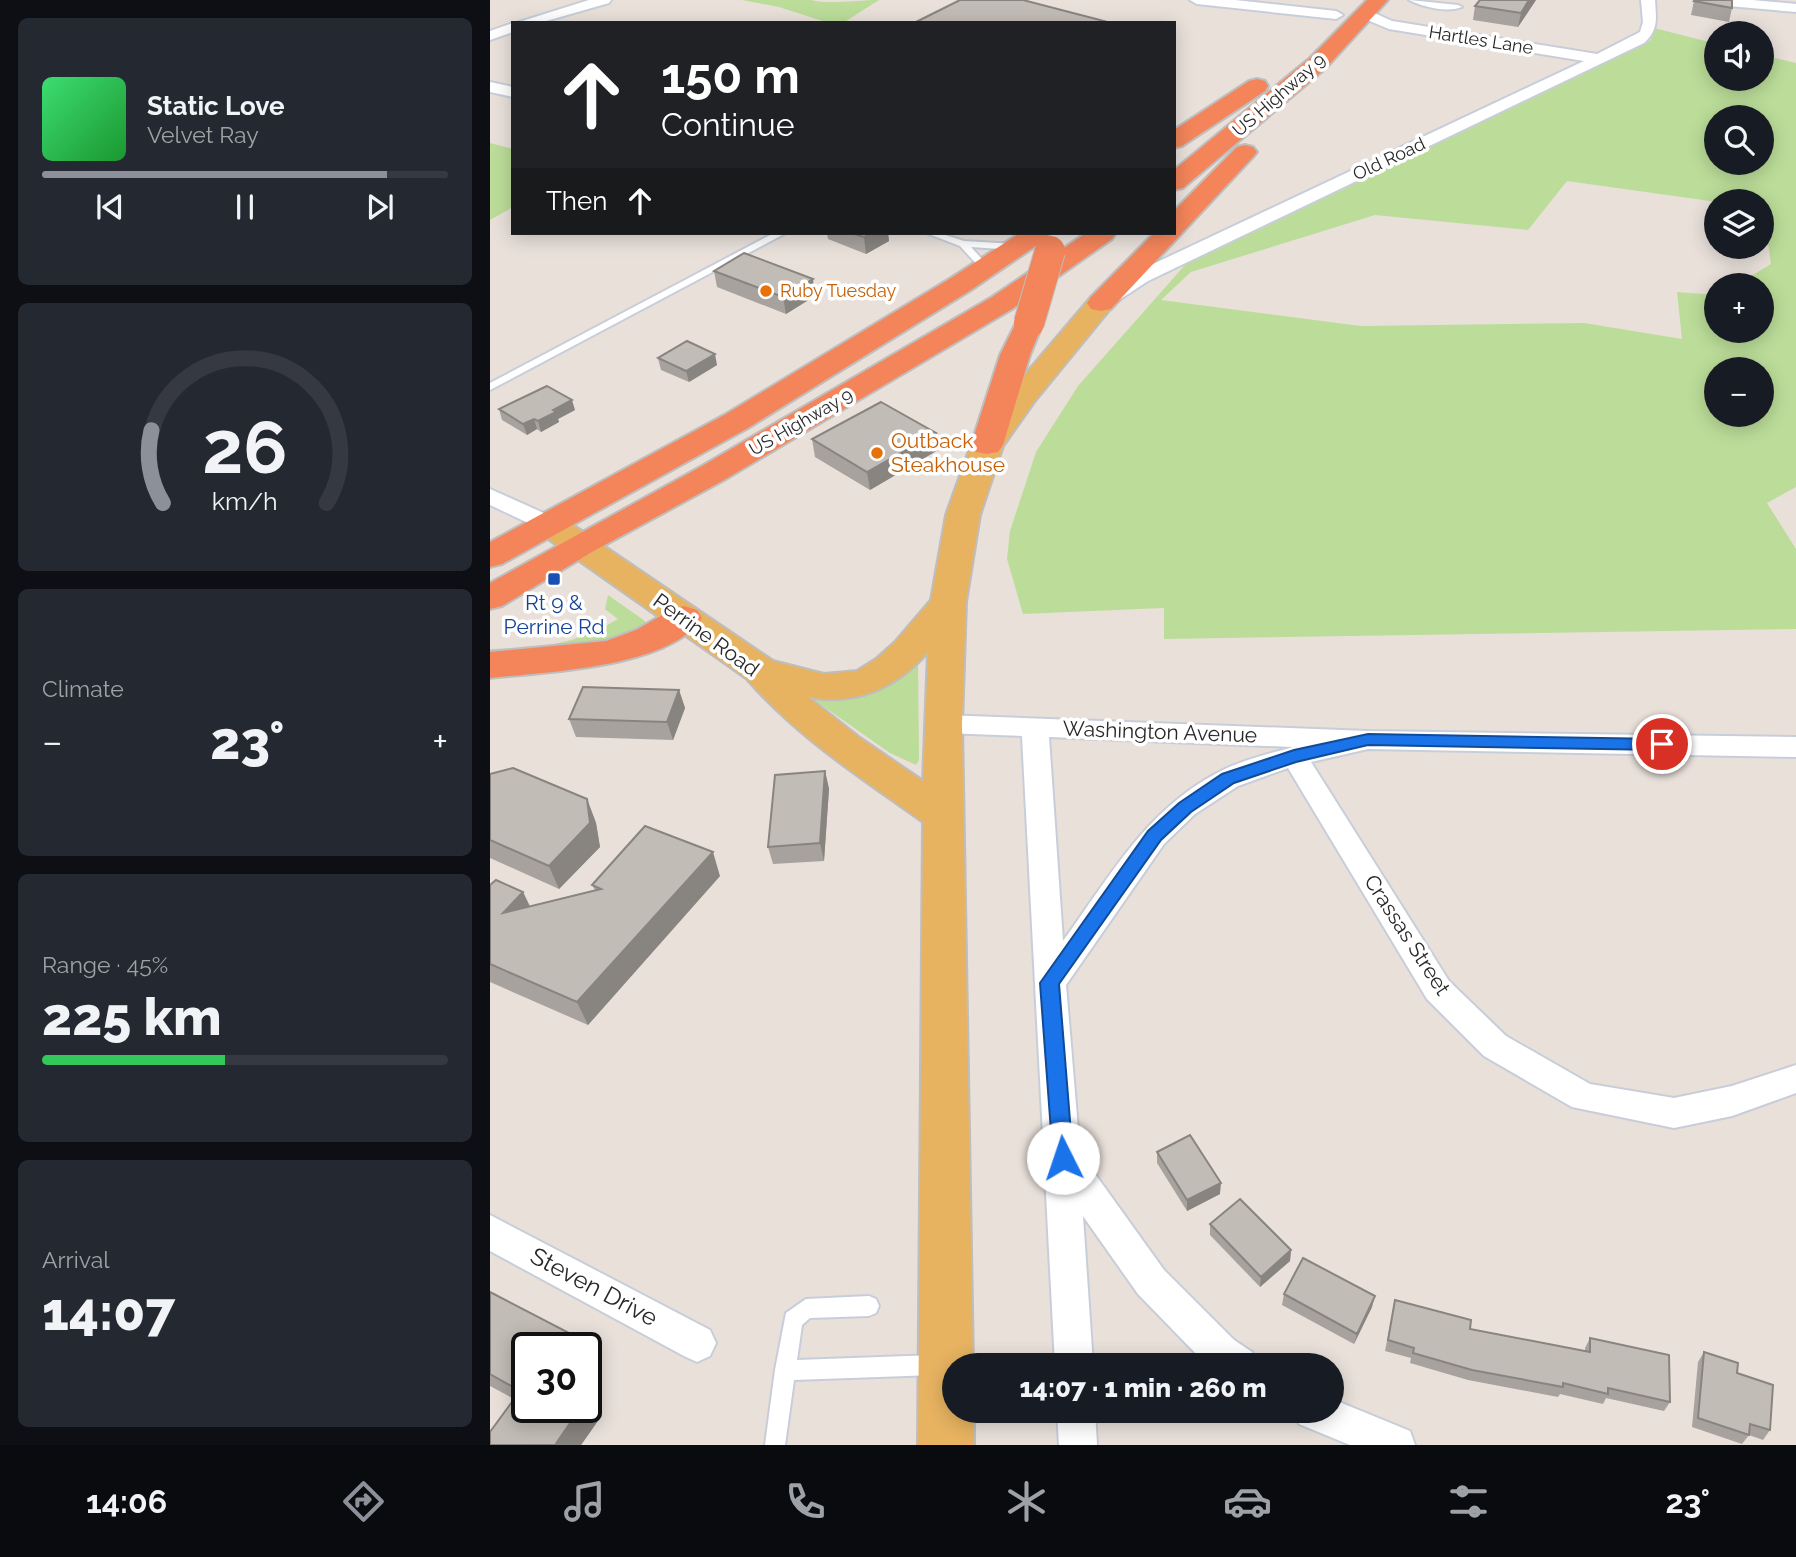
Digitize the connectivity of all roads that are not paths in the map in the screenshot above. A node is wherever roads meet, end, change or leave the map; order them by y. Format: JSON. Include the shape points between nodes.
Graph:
{"nodes":[{"id":1,"x":545,"y":0,"type":"edge"},
{"id":2,"x":604,"y":0,"type":"edge"},
{"id":3,"x":1197,"y":0,"type":"edge"},
{"id":4,"x":1413,"y":0,"type":"edge"},
{"id":5,"x":1648,"y":0,"type":"edge"},
{"id":6,"x":1705,"y":0,"type":"edge"},
{"id":7,"x":1422,"y":1,"type":"edge"},
{"id":8,"x":1462,"y":3,"type":"edge"},
{"id":9,"x":1436,"y":5,"type":"junction"},
{"id":10,"x":1449,"y":6,"type":"dead end"},
{"id":11,"x":1358,"y":7,"type":"edge"},
{"id":12,"x":1796,"y":8,"type":"edge"},
{"id":13,"x":566,"y":11,"type":"junction"},
{"id":14,"x":530,"y":21,"type":"edge"},
{"id":15,"x":585,"y":21,"type":"edge"},
{"id":16,"x":511,"y":28,"type":"edge"},
{"id":17,"x":490,"y":36,"type":"edge"},
{"id":18,"x":1600,"y":59,"type":"junction"},
{"id":19,"x":1318,"y":63,"type":"junction"},
{"id":20,"x":490,"y":87,"type":"edge"},
{"id":21,"x":511,"y":92,"type":"edge"},
{"id":22,"x":1176,"y":140,"type":"edge"},
{"id":23,"x":1176,"y":181,"type":"edge"},
{"id":24,"x":1176,"y":224,"type":"edge"},
{"id":25,"x":777,"y":235,"type":"edge"},
{"id":26,"x":937,"y":235,"type":"edge"},
{"id":27,"x":1100,"y":235,"type":"edge"},
{"id":28,"x":1166,"y":235,"type":"edge"},
{"id":29,"x":1041,"y":241,"type":"edge"},
{"id":30,"x":963,"y":244,"type":"junction"},
{"id":31,"x":985,"y":268,"type":"junction"},
{"id":32,"x":1101,"y":303,"type":"junction"},
{"id":33,"x":490,"y":387,"type":"edge"},
{"id":34,"x":987,"y":445,"type":"junction"},
{"id":35,"x":490,"y":496,"type":"edge"},
{"id":36,"x":549,"y":524,"type":"junction"},
{"id":37,"x":580,"y":545,"type":"junction"},
{"id":38,"x":490,"y":556,"type":"edge"},
{"id":39,"x":490,"y":598,"type":"edge"},
{"id":40,"x":948,"y":601,"type":"junction"},
{"id":41,"x":684,"y":618,"type":"junction"},
{"id":42,"x":490,"y":665,"type":"edge"},
{"id":43,"x":759,"y":669,"type":"junction"},
{"id":44,"x":943,"y":724,"type":"junction"},
{"id":45,"x":1035,"y":727,"type":"junction"},
{"id":46,"x":1368,"y":740,"type":"junction"},
{"id":47,"x":1796,"y":747,"type":"edge"},
{"id":48,"x":1294,"y":756,"type":"junction"},
{"id":49,"x":944,"y":816,"type":"junction"},
{"id":50,"x":1050,"y":983,"type":"junction"},
{"id":51,"x":1796,"y":1079,"type":"edge"},
{"id":52,"x":1063,"y":1158,"type":"junction"},
{"id":53,"x":490,"y":1232,"type":"edge"},
{"id":54,"x":869,"y":1306,"type":"dead end"},
{"id":55,"x":697,"y":1343,"type":"dead end"},
{"id":56,"x":947,"y":1353,"type":"edge"},
{"id":57,"x":1073,"y":1353,"type":"edge"},
{"id":58,"x":1221,"y":1353,"type":"edge"},
{"id":59,"x":942,"y":1365,"type":"edge"},
{"id":60,"x":785,"y":1370,"type":"junction"},
{"id":61,"x":946,"y":1423,"type":"edge"},
{"id":62,"x":1077,"y":1423,"type":"edge"},
{"id":63,"x":1344,"y":1423,"type":"edge"},
{"id":64,"x":775,"y":1445,"type":"edge"},
{"id":65,"x":946,"y":1445,"type":"edge"},
{"id":66,"x":1078,"y":1445,"type":"edge"},
{"id":67,"x":1396,"y":1445,"type":"edge"}],
"edges":[{"from":1,"to":13,"type":"street"},
{"from":2,"to":13,"type":"street"},
{"from":3,"to":11,"type":"street","name":"Hartles Lane"},
{"from":4,"to":9,"type":"lane"},
{"from":5,"to":18,"type":"street","name":"Old Road","via":[[1652,19],[1648,33]]},
{"from":6,"to":12,"type":"street"},
{"from":7,"to":9,"type":"lane"},
{"from":8,"to":9,"type":"lane"},
{"from":9,"to":10,"type":"lane"},
{"from":11,"to":18,"type":"street","name":"Hartles Lane","via":[[1389,25]]},
{"from":11,"to":19,"type":"highway","name":"US Highway 9"},
{"from":11,"to":22,"type":"highway","name":"US Highway 9","via":[[1254,90]]},
{"from":13,"to":14,"type":"street"},
{"from":13,"to":15,"type":"street"},
{"from":16,"to":17,"type":"street"},
{"from":18,"to":32,"type":"street","name":"Old Road","via":[[1141,277]]},
{"from":19,"to":23,"type":"highway","name":"US Highway 9"},
{"from":19,"to":24,"type":"highway","via":[[1302,92]]},
{"from":20,"to":21,"type":"street"},
{"from":25,"to":33,"type":"lane"},
{"from":26,"to":30,"type":"lane"},
{"from":27,"to":37,"type":"highway","name":"US Highway 9","via":[[1002,303],[713,473]]},
{"from":28,"to":32,"type":"highway"},
{"from":29,"to":30,"type":"lane"},
{"from":29,"to":31,"type":"highway","name":"US Highway 9"},
{"from":29,"to":34,"type":"highway","bridge":true,"via":[[1029,323]]},
{"from":30,"to":31,"type":"lane"},
{"from":31,"to":36,"type":"highway","name":"US Highway 9","via":[[737,421]]},
{"from":32,"to":34,"type":"main road"},
{"from":34,"to":40,"type":"main road","via":[[963,516]]},
{"from":35,"to":36,"type":"street","name":"Perrine Road"},
{"from":36,"to":37,"type":"main road","name":"Perrine Road"},
{"from":36,"to":38,"type":"highway","name":"US Highway 9"},
{"from":37,"to":39,"type":"highway","name":"US Highway 9"},
{"from":37,"to":41,"type":"main road","name":"Perrine Road"},
{"from":40,"to":43,"type":"main road","via":[[898,663],[853,687],[792,682]]},
{"from":40,"to":44,"type":"main road"},
{"from":41,"to":42,"type":"highway","via":[[649,639],[610,653]]},
{"from":41,"to":43,"type":"main road","name":"Perrine Road"},
{"from":43,"to":49,"type":"main road","name":"Perrine Road","via":[[778,694]]},
{"from":44,"to":45,"type":"street","name":"Washington Avenue"},
{"from":44,"to":49,"type":"main road"},
{"from":45,"to":46,"type":"street","name":"Washington Avenue"},
{"from":45,"to":50,"type":"street"},
{"from":46,"to":47,"type":"street","name":"Washington Avenue"},
{"from":46,"to":48,"type":"street"},
{"from":48,"to":50,"type":"street","via":[[1228,779],[1185,807],[1154,836]]},
{"from":48,"to":51,"type":"street","name":"Crassas Street","via":[[1438,990],[1494,1046],[1584,1097],[1674,1113],[1732,1101]]},
{"from":49,"to":56,"type":"main road"},
{"from":50,"to":52,"type":"street"},
{"from":52,"to":57,"type":"street"},
{"from":52,"to":58,"type":"street","via":[[1151,1282]]},
{"from":53,"to":55,"type":"street","name":"Steven Drive"},
{"from":54,"to":60,"type":"lane","via":[[806,1310],[793,1320]]},
{"from":59,"to":60,"type":"lane"},
{"from":60,"to":64,"type":"lane"},
{"from":61,"to":65,"type":"main road"},
{"from":62,"to":66,"type":"street"},
{"from":63,"to":67,"type":"street"}]}
